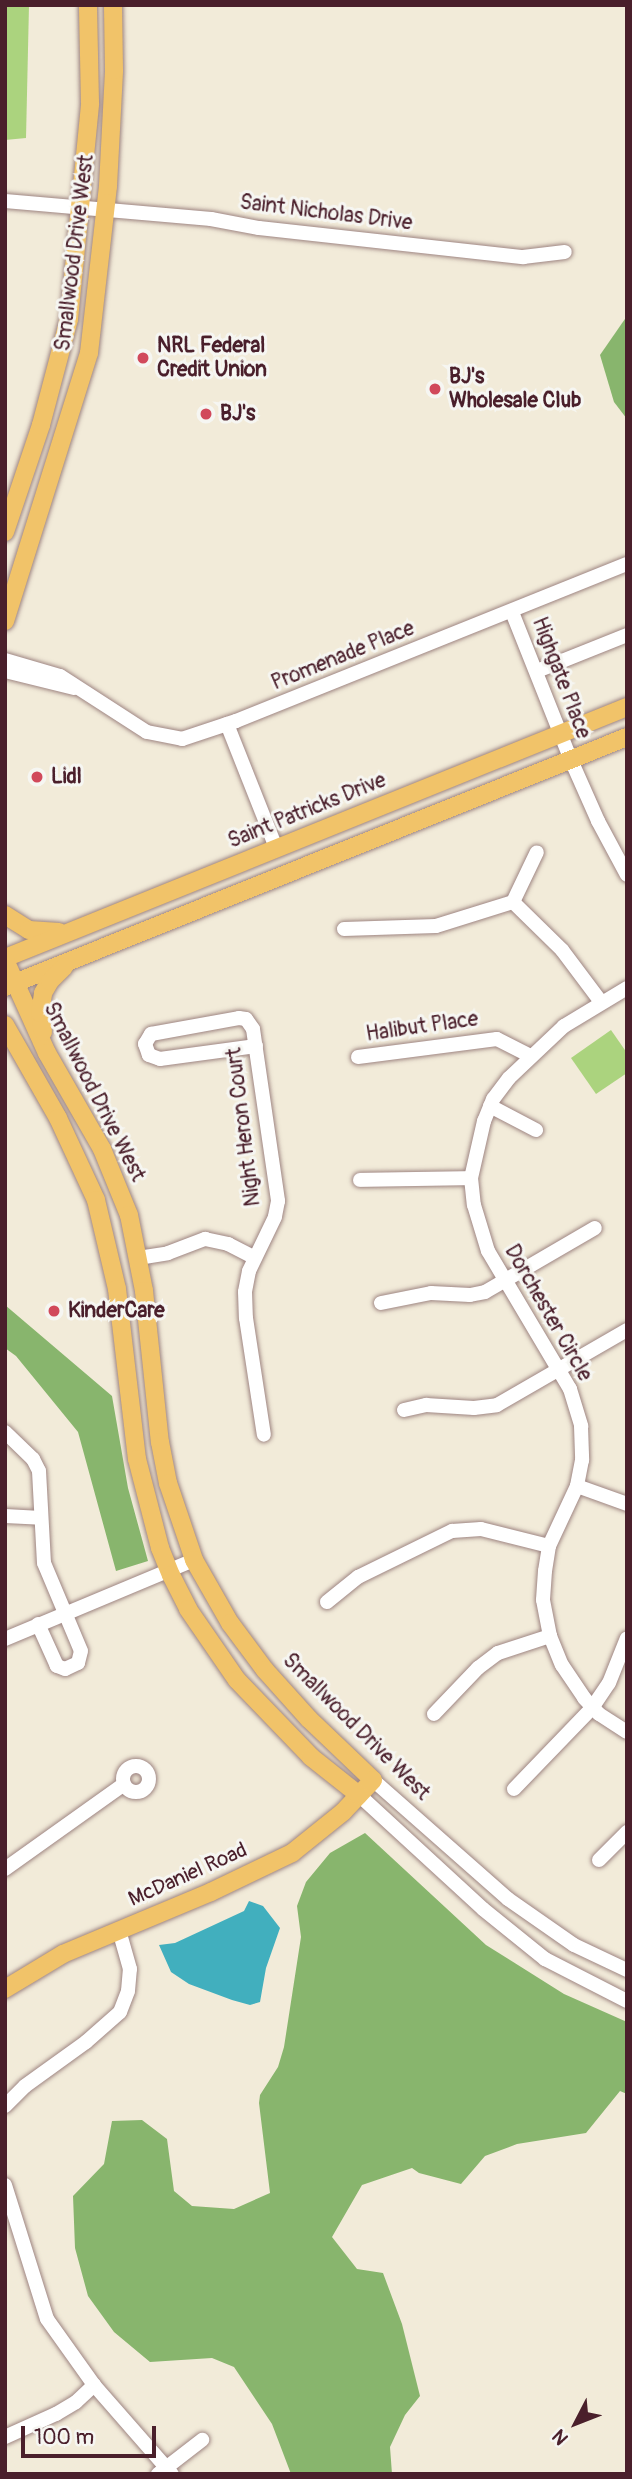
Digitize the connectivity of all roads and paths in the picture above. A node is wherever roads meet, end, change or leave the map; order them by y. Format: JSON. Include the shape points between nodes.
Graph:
{"nodes":[{"id":1,"x":88,"y":5,"type":"edge"},
{"id":2,"x":113,"y":5,"type":"edge"},
{"id":3,"x":5,"y":201,"type":"edge"},
{"id":4,"x":82,"y":207,"type":"junction"},
{"id":5,"x":106,"y":210,"type":"junction"},
{"id":6,"x":565,"y":252,"type":"dead end"},
{"id":7,"x":5,"y":532,"type":"edge"},
{"id":8,"x":627,"y":564,"type":"edge"},
{"id":9,"x":513,"y":612,"type":"junction"},
{"id":10,"x":5,"y":621,"type":"edge"},
{"id":11,"x":627,"y":635,"type":"edge"},
{"id":12,"x":5,"y":660,"type":"edge"},
{"id":13,"x":5,"y":671,"type":"edge"},
{"id":14,"x":537,"y":671,"type":"junction"},
{"id":15,"x":79,"y":688,"type":"junction"},
{"id":16,"x":627,"y":707,"type":"edge"},
{"id":17,"x":227,"y":724,"type":"junction"},
{"id":18,"x":561,"y":734,"type":"junction"},
{"id":19,"x":627,"y":737,"type":"edge"},
{"id":20,"x":571,"y":760,"type":"junction"},
{"id":21,"x":276,"y":848,"type":"junction"},
{"id":22,"x":537,"y":852,"type":"dead end"},
{"id":23,"x":627,"y":875,"type":"edge"},
{"id":24,"x":513,"y":902,"type":"junction"},
{"id":25,"x":5,"y":915,"type":"edge"},
{"id":26,"x":344,"y":929,"type":"dead end"},
{"id":27,"x":66,"y":932,"type":"junction"},
{"id":28,"x":5,"y":959,"type":"edge"},
{"id":29,"x":70,"y":961,"type":"junction"},
{"id":30,"x":10,"y":985,"type":"edge"},
{"id":31,"x":627,"y":988,"type":"edge"},
{"id":32,"x":601,"y":1002,"type":"junction"},
{"id":33,"x":5,"y":1025,"type":"edge"},
{"id":34,"x":5,"y":1038,"type":"edge"},
{"id":35,"x":256,"y":1046,"type":"junction"},
{"id":36,"x":19,"y":1052,"type":"junction"},
{"id":37,"x":47,"y":1053,"type":"junction"},
{"id":38,"x":530,"y":1056,"type":"junction"},
{"id":39,"x":358,"y":1057,"type":"dead end"},
{"id":40,"x":490,"y":1106,"type":"junction"},
{"id":41,"x":536,"y":1130,"type":"dead end"},
{"id":42,"x":92,"y":1132,"type":"junction"},
{"id":43,"x":471,"y":1178,"type":"junction"},
{"id":44,"x":360,"y":1180,"type":"dead end"},
{"id":45,"x":595,"y":1228,"type":"dead end"},
{"id":46,"x":105,"y":1236,"type":"junction"},
{"id":47,"x":254,"y":1257,"type":"junction"},
{"id":48,"x":138,"y":1258,"type":"junction"},
{"id":49,"x":505,"y":1281,"type":"junction"},
{"id":50,"x":117,"y":1289,"type":"junction"},
{"id":51,"x":381,"y":1303,"type":"dead end"},
{"id":52,"x":625,"y":1334,"type":"edge"},
{"id":53,"x":558,"y":1369,"type":"junction"},
{"id":54,"x":404,"y":1410,"type":"dead end"},
{"id":55,"x":5,"y":1432,"type":"edge"},
{"id":56,"x":264,"y":1435,"type":"dead end"},
{"id":57,"x":168,"y":1483,"type":"junction"},
{"id":58,"x":577,"y":1486,"type":"junction"},
{"id":59,"x":627,"y":1504,"type":"edge"},
{"id":60,"x":5,"y":1516,"type":"edge"},
{"id":61,"x":41,"y":1518,"type":"junction"},
{"id":62,"x":549,"y":1546,"type":"junction"},
{"id":63,"x":194,"y":1560,"type":"junction"},
{"id":64,"x":169,"y":1570,"type":"junction"},
{"id":65,"x":327,"y":1602,"type":"dead end"},
{"id":66,"x":64,"y":1613,"type":"junction"},
{"id":67,"x":38,"y":1624,"type":"junction"},
{"id":68,"x":550,"y":1636,"type":"junction"},
{"id":69,"x":627,"y":1638,"type":"edge"},
{"id":70,"x":5,"y":1639,"type":"edge"},
{"id":71,"x":593,"y":1708,"type":"junction"},
{"id":72,"x":434,"y":1714,"type":"dead end"},
{"id":73,"x":627,"y":1732,"type":"edge"},
{"id":74,"x":373,"y":1780,"type":"junction"},
{"id":75,"x":124,"y":1784,"type":"dead end"},
{"id":76,"x":514,"y":1789,"type":"dead end"},
{"id":77,"x":359,"y":1795,"type":"junction"},
{"id":78,"x":627,"y":1832,"type":"edge"},
{"id":79,"x":599,"y":1860,"type":"dead end"},
{"id":80,"x":5,"y":1869,"type":"edge"},
{"id":81,"x":119,"y":1930,"type":"junction"},
{"id":82,"x":627,"y":1970,"type":"edge"},
{"id":83,"x":5,"y":1989,"type":"edge"},
{"id":84,"x":627,"y":2001,"type":"edge"},
{"id":85,"x":5,"y":2106,"type":"edge"},
{"id":86,"x":5,"y":2185,"type":"edge"},
{"id":87,"x":94,"y":2385,"type":"junction"},
{"id":88,"x":5,"y":2437,"type":"edge"},
{"id":89,"x":202,"y":2441,"type":"dead end"},
{"id":90,"x":166,"y":2472,"type":"edge"}],
"edges":[{"from":1,"to":4,"type":"main road","name":"Smallwood Drive West","via":[[90,103]]},
{"from":2,"to":5,"type":"main road","name":"Smallwood Drive West"},
{"from":3,"to":4,"type":"street","name":"Saint Nicholas Drive"},
{"from":4,"to":5,"type":"street","name":"Saint Nicholas Drive"},
{"from":4,"to":7,"type":"main road","name":"Smallwood Drive West","via":[[64,346]]},
{"from":5,"to":6,"type":"street","name":"Saint Nicholas Drive","via":[[523,257]]},
{"from":5,"to":10,"type":"main road","name":"Smallwood Drive West","via":[[89,353]]},
{"from":8,"to":9,"type":"street","name":"Promenade Place"},
{"from":9,"to":14,"type":"street","name":"Highgate Place"},
{"from":9,"to":17,"type":"street","name":"Promenade Place"},
{"from":11,"to":14,"type":"street"},
{"from":12,"to":15,"type":"street","name":"Promenade Place","via":[[60,676]]},
{"from":13,"to":15,"type":"street","name":"Promenade Place"},
{"from":14,"to":18,"type":"street","name":"Highgate Place"},
{"from":15,"to":17,"type":"street","name":"Promenade Place","via":[[136,727],[164,737],[181,739]]},
{"from":16,"to":18,"type":"main road","name":"Saint Patricks Drive"},
{"from":17,"to":21,"type":"street"},
{"from":18,"to":20,"type":"street","name":"Highgate Place"},
{"from":18,"to":21,"type":"main road","name":"Saint Patricks Drive"},
{"from":19,"to":20,"type":"main road"},
{"from":20,"to":23,"type":"street","name":"Highgate Place"},
{"from":20,"to":29,"type":"main road"},
{"from":21,"to":27,"type":"main road","name":"Saint Patricks Drive"},
{"from":22,"to":24,"type":"street"},
{"from":24,"to":26,"type":"street","via":[[436,926]]},
{"from":24,"to":32,"type":"street","via":[[562,950]]},
{"from":25,"to":27,"type":"main road","via":[[36,932]]},
{"from":27,"to":28,"type":"main road","name":"Saint Patricks Drive"},
{"from":28,"to":30,"type":"main road","name":"Smallwood Drive West"},
{"from":29,"to":30,"type":"main road"},
{"from":29,"to":37,"type":"main road","via":[[43,993],[40,1013]]},
{"from":30,"to":37,"type":"main road","name":"Smallwood Drive West"},
{"from":31,"to":32,"type":"street","name":"Dorchester Circle"},
{"from":32,"to":38,"type":"street","name":"Dorchester Circle"},
{"from":33,"to":36,"type":"main road"},
{"from":34,"to":36,"type":"main road"},
{"from":35,"to":35,"type":"street","name":"Night Heron Court","via":[[160,1059],[149,1055],[145,1040],[152,1034],[243,1018],[252,1026]]},
{"from":35,"to":47,"type":"street","name":"Night Heron Court","via":[[278,1201],[275,1217]]},
{"from":36,"to":46,"type":"main road","via":[[86,1176]]},
{"from":37,"to":42,"type":"main road","name":"Smallwood Drive West"},
{"from":38,"to":39,"type":"street","name":"Halibut Place","via":[[509,1042],[490,1039]]},
{"from":38,"to":40,"type":"street","name":"Dorchester Circle"},
{"from":40,"to":41,"type":"street"},
{"from":40,"to":43,"type":"street","name":"Dorchester Circle"},
{"from":42,"to":46,"type":"main road","via":[[120,1216]]},
{"from":42,"to":48,"type":"main road","name":"Smallwood Drive West","via":[[129,1215]]},
{"from":43,"to":44,"type":"street"},
{"from":43,"to":49,"type":"street","name":"Dorchester Circle","via":[[480,1230]]},
{"from":45,"to":49,"type":"street"},
{"from":46,"to":50,"type":"main road"},
{"from":47,"to":48,"type":"street","via":[[205,1239]]},
{"from":47,"to":56,"type":"street","name":"Night Heron Court","via":[[245,1303]]},
{"from":48,"to":57,"type":"main road","name":"Smallwood Drive West"},
{"from":49,"to":51,"type":"street","via":[[478,1294],[431,1293]]},
{"from":49,"to":53,"type":"street","name":"Dorchester Circle"},
{"from":50,"to":57,"type":"main road","via":[[136,1314],[150,1424]]},
{"from":50,"to":64,"type":"main road","via":[[137,1459]]},
{"from":52,"to":53,"type":"street"},
{"from":53,"to":54,"type":"street","via":[[497,1405],[425,1405]]},
{"from":53,"to":58,"type":"street","name":"Dorchester Circle","via":[[573,1397],[580,1426],[582,1460]]},
{"from":55,"to":61,"type":"street","via":[[36,1464],[41,1476]]},
{"from":57,"to":63,"type":"main road","name":"Smallwood Drive West"},
{"from":58,"to":59,"type":"street"},
{"from":58,"to":62,"type":"street","name":"Dorchester Circle"},
{"from":60,"to":61,"type":"street"},
{"from":61,"to":66,"type":"street","via":[[44,1563]]},
{"from":62,"to":65,"type":"street","via":[[481,1529],[452,1531],[358,1577]]},
{"from":62,"to":68,"type":"street","name":"Dorchester Circle","via":[[543,1590]]},
{"from":63,"to":64,"type":"street"},
{"from":63,"to":74,"type":"main road","name":"Smallwood Drive West","via":[[216,1601],[265,1670]]},
{"from":64,"to":66,"type":"street"},
{"from":64,"to":77,"type":"main road","via":[[188,1609],[237,1679],[311,1757]]},
{"from":66,"to":67,"type":"street"},
{"from":66,"to":67,"type":"street","via":[[81,1651],[80,1661],[70,1668],[57,1666]]},
{"from":67,"to":70,"type":"street"},
{"from":68,"to":71,"type":"street","name":"Dorchester Circle","via":[[567,1674]]},
{"from":68,"to":72,"type":"street","via":[[498,1653]]},
{"from":69,"to":71,"type":"street"},
{"from":71,"to":73,"type":"street","name":"Dorchester Circle"},
{"from":71,"to":76,"type":"street"},
{"from":74,"to":77,"type":"main road","name":"McDaniel Road"},
{"from":74,"to":82,"type":"street","name":"Smallwood Drive West","via":[[508,1899],[574,1945]]},
{"from":75,"to":80,"type":"street"},
{"from":77,"to":81,"type":"main road","name":"McDaniel Road","via":[[292,1853]]},
{"from":77,"to":84,"type":"street","via":[[483,1909],[545,1959]]},
{"from":78,"to":79,"type":"street"},
{"from":81,"to":83,"type":"main road","name":"McDaniel Road","via":[[49,1961]]},
{"from":81,"to":85,"type":"street","via":[[130,1976],[120,2011]]},
{"from":86,"to":87,"type":"street","via":[[47,2319]]},
{"from":87,"to":88,"type":"street","via":[[56,2414]]},
{"from":87,"to":90,"type":"street"},
{"from":89,"to":90,"type":"street"}]}
